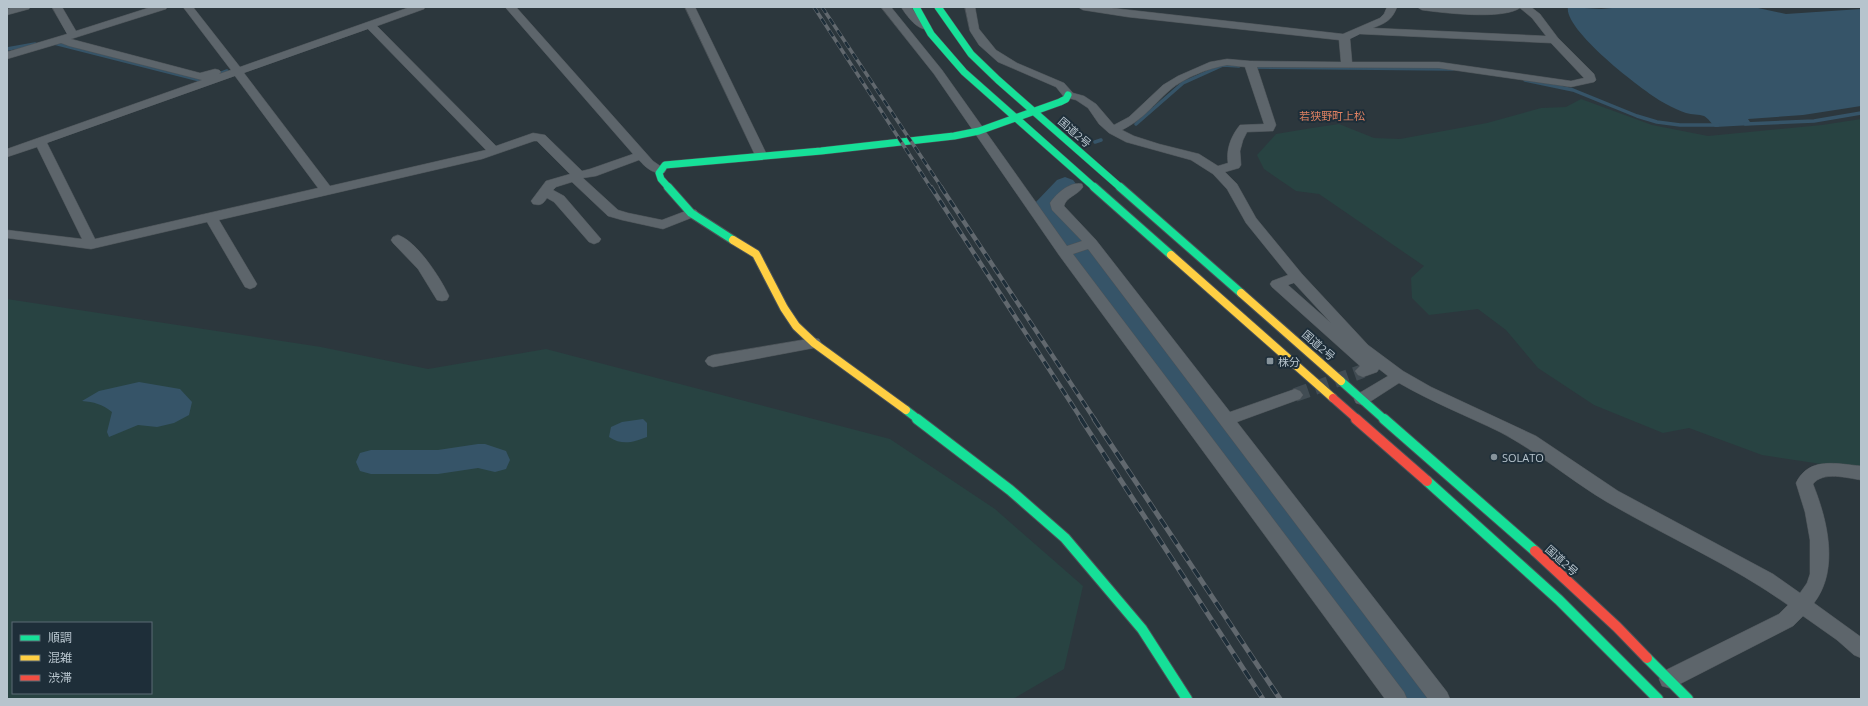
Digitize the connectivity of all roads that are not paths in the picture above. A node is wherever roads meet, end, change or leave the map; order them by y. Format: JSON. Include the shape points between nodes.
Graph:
{"nodes":[{"id":1,"x":25,"y":7,"type":"edge"},
{"id":2,"x":57,"y":7,"type":"edge"},
{"id":3,"x":162,"y":7,"type":"edge"},
{"id":4,"x":188,"y":7,"type":"edge"},
{"id":5,"x":420,"y":7,"type":"edge"},
{"id":6,"x":510,"y":7,"type":"edge"},
{"id":7,"x":690,"y":7,"type":"edge"},
{"id":8,"x":886,"y":7,"type":"edge"},
{"id":9,"x":906,"y":7,"type":"edge"},
{"id":10,"x":916,"y":7,"type":"edge"},
{"id":11,"x":938,"y":7,"type":"edge"},
{"id":12,"x":970,"y":7,"type":"edge"},
{"id":13,"x":1083,"y":7,"type":"edge"},
{"id":14,"x":1392,"y":7,"type":"edge"},
{"id":15,"x":1422,"y":7,"type":"edge"},
{"id":16,"x":1516,"y":7,"type":"edge"},
{"id":17,"x":1525,"y":7,"type":"edge"},
{"id":18,"x":7,"y":12,"type":"edge"},
{"id":19,"x":370,"y":25,"type":"junction"},
{"id":20,"x":926,"y":27,"type":"junction"},
{"id":21,"x":1359,"y":31,"type":"junction"},
{"id":22,"x":73,"y":35,"type":"junction"},
{"id":23,"x":1344,"y":37,"type":"junction"},
{"id":24,"x":62,"y":39,"type":"junction"},
{"id":25,"x":1554,"y":40,"type":"junction"},
{"id":26,"x":7,"y":56,"type":"edge"},
{"id":27,"x":1347,"y":65,"type":"junction"},
{"id":28,"x":1250,"y":66,"type":"junction"},
{"id":29,"x":235,"y":69,"type":"junction"},
{"id":30,"x":1068,"y":95,"type":"junction"},
{"id":31,"x":1034,"y":112,"type":"junction"},
{"id":32,"x":1016,"y":118,"type":"junction"},
{"id":33,"x":979,"y":130,"type":"junction"},
{"id":34,"x":1113,"y":130,"type":"junction"},
{"id":35,"x":40,"y":141,"type":"junction"},
{"id":36,"x":494,"y":151,"type":"junction"},
{"id":37,"x":7,"y":153,"type":"edge"},
{"id":38,"x":641,"y":155,"type":"junction"},
{"id":39,"x":761,"y":155,"type":"junction"},
{"id":40,"x":660,"y":170,"type":"junction"},
{"id":41,"x":1217,"y":171,"type":"junction"},
{"id":42,"x":577,"y":176,"type":"junction"},
{"id":43,"x":1077,"y":187,"type":"dead end"},
{"id":44,"x":327,"y":191,"type":"junction"},
{"id":45,"x":691,"y":213,"type":"junction"},
{"id":46,"x":211,"y":218,"type":"junction"},
{"id":47,"x":7,"y":234,"type":"edge"},
{"id":48,"x":594,"y":239,"type":"dead end"},
{"id":49,"x":398,"y":240,"type":"dead end"},
{"id":50,"x":91,"y":244,"type":"junction"},
{"id":51,"x":1090,"y":244,"type":"junction"},
{"id":52,"x":1066,"y":251,"type":"junction"},
{"id":53,"x":1297,"y":277,"type":"junction"},
{"id":54,"x":250,"y":284,"type":"dead end"},
{"id":55,"x":442,"y":296,"type":"dead end"},
{"id":56,"x":814,"y":343,"type":"junction"},
{"id":57,"x":713,"y":361,"type":"dead end"},
{"id":58,"x":1363,"y":371,"type":"dead end"},
{"id":59,"x":1398,"y":375,"type":"junction"},
{"id":60,"x":1295,"y":395,"type":"tunnel mouth"},
{"id":61,"x":1362,"y":399,"type":"junction"},
{"id":62,"x":1226,"y":420,"type":"junction"},
{"id":63,"x":1861,"y":473,"type":"edge"},
{"id":64,"x":1802,"y":605,"type":"junction"},
{"id":65,"x":1861,"y":649,"type":"edge"},
{"id":66,"x":1669,"y":679,"type":"junction"},
{"id":67,"x":1187,"y":699,"type":"edge"},
{"id":68,"x":1397,"y":699,"type":"edge"},
{"id":69,"x":1440,"y":699,"type":"edge"},
{"id":70,"x":1658,"y":699,"type":"edge"},
{"id":71,"x":1688,"y":699,"type":"edge"}],
"edges":[{"from":1,"to":18,"type":"street"},
{"from":2,"to":22,"type":"street"},
{"from":3,"to":22,"type":"street"},
{"from":4,"to":29,"type":"street"},
{"from":5,"to":19,"type":"street"},
{"from":6,"to":38,"type":"street"},
{"from":7,"to":39,"type":"street"},
{"from":8,"to":33,"type":"street","via":[[938,72]]},
{"from":9,"to":20,"type":"street","via":[[912,16]]},
{"from":10,"to":20,"type":"main road"},
{"from":11,"to":31,"type":"main road","name":"国道2号","via":[[971,54]]},
{"from":12,"to":30,"type":"street","via":[[974,30],[992,52],[1006,63],[1060,85]]},
{"from":13,"to":23,"type":"street"},
{"from":14,"to":21,"type":"street","via":[[1384,20]]},
{"from":15,"to":16,"type":"street","via":[[1490,12]]},
{"from":17,"to":25,"type":"street","via":[[1536,16]]},
{"from":19,"to":29,"type":"street"},
{"from":19,"to":36,"type":"street"},
{"from":20,"to":32,"type":"main road","via":[[935,41],[964,72]]},
{"from":21,"to":23,"type":"street"},
{"from":21,"to":25,"type":"street"},
{"from":22,"to":24,"type":"street"},
{"from":23,"to":27,"type":"street"},
{"from":24,"to":26,"type":"street"},
{"from":24,"to":29,"type":"street","via":[[201,77]]},
{"from":25,"to":27,"type":"street","via":[[1590,76],[1590,80],[1571,84],[1439,65]]},
{"from":27,"to":28,"type":"street"},
{"from":28,"to":34,"type":"street","via":[[1227,62],[1214,64],[1182,78],[1167,87],[1133,120]]},
{"from":28,"to":41,"type":"street","via":[[1270,125],[1269,128],[1249,127],[1241,130],[1236,144],[1234,165]]},
{"from":29,"to":35,"type":"street"},
{"from":29,"to":44,"type":"street"},
{"from":30,"to":31,"type":"main road","via":[[1060,102]]},
{"from":30,"to":34,"type":"street","via":[[1080,98],[1092,106]]},
{"from":31,"to":32,"type":"main road"},
{"from":31,"to":61,"type":"main road","name":"国道2号"},
{"from":32,"to":33,"type":"main road"},
{"from":32,"to":70,"type":"main road","via":[[1476,524],[1559,600]]},
{"from":33,"to":39,"type":"main road","via":[[888,145]]},
{"from":33,"to":52,"type":"street"},
{"from":34,"to":41,"type":"street","via":[[1130,139],[1195,157]]},
{"from":35,"to":37,"type":"street"},
{"from":35,"to":50,"type":"street"},
{"from":36,"to":42,"type":"street","via":[[528,138],[538,137]]},
{"from":36,"to":44,"type":"street"},
{"from":38,"to":40,"type":"street","via":[[649,164]]},
{"from":38,"to":42,"type":"street"},
{"from":39,"to":40,"type":"main road","via":[[674,163],[665,165]]},
{"from":40,"to":45,"type":"main road","via":[[661,179]]},
{"from":41,"to":53,"type":"street","via":[[1232,187],[1251,220]]},
{"from":42,"to":45,"type":"street","via":[[613,213],[627,218],[663,225]]},
{"from":42,"to":48,"type":"street","via":[[551,184],[542,196],[559,199]]},
{"from":43,"to":51,"type":"street","via":[[1057,202],[1057,207]]},
{"from":44,"to":46,"type":"street"},
{"from":45,"to":56,"type":"main road","via":[[756,254],[784,308],[796,326]]},
{"from":46,"to":50,"type":"street"},
{"from":46,"to":54,"type":"street"},
{"from":47,"to":50,"type":"street"},
{"from":49,"to":55,"type":"street","via":[[426,267]]},
{"from":51,"to":52,"type":"street"},
{"from":51,"to":62,"type":"street"},
{"from":52,"to":68,"type":"street"},
{"from":53,"to":58,"type":"street","via":[[1277,284],[1372,368]]},
{"from":53,"to":59,"type":"street","via":[[1363,349]]},
{"from":56,"to":57,"type":"street"},
{"from":56,"to":67,"type":"main road","via":[[930,427],[1010,490],[1065,538],[1142,629]]},
{"from":59,"to":61,"type":"street"},
{"from":59,"to":64,"type":"street","via":[[1530,441],[1590,483],[1666,527],[1767,580]]},
{"from":60,"to":62,"type":"street"},
{"from":61,"to":66,"type":"main road","name":"国道2号","via":[[1559,573]]},
{"from":62,"to":69,"type":"street"},
{"from":63,"to":64,"type":"street","via":[[1818,470],[1806,478],[1804,483],[1814,506],[1819,542],[1819,576]]},
{"from":64,"to":65,"type":"street"},
{"from":64,"to":66,"type":"street","via":[[1786,620]]},
{"from":66,"to":71,"type":"main road","name":"国道2号"}]}
